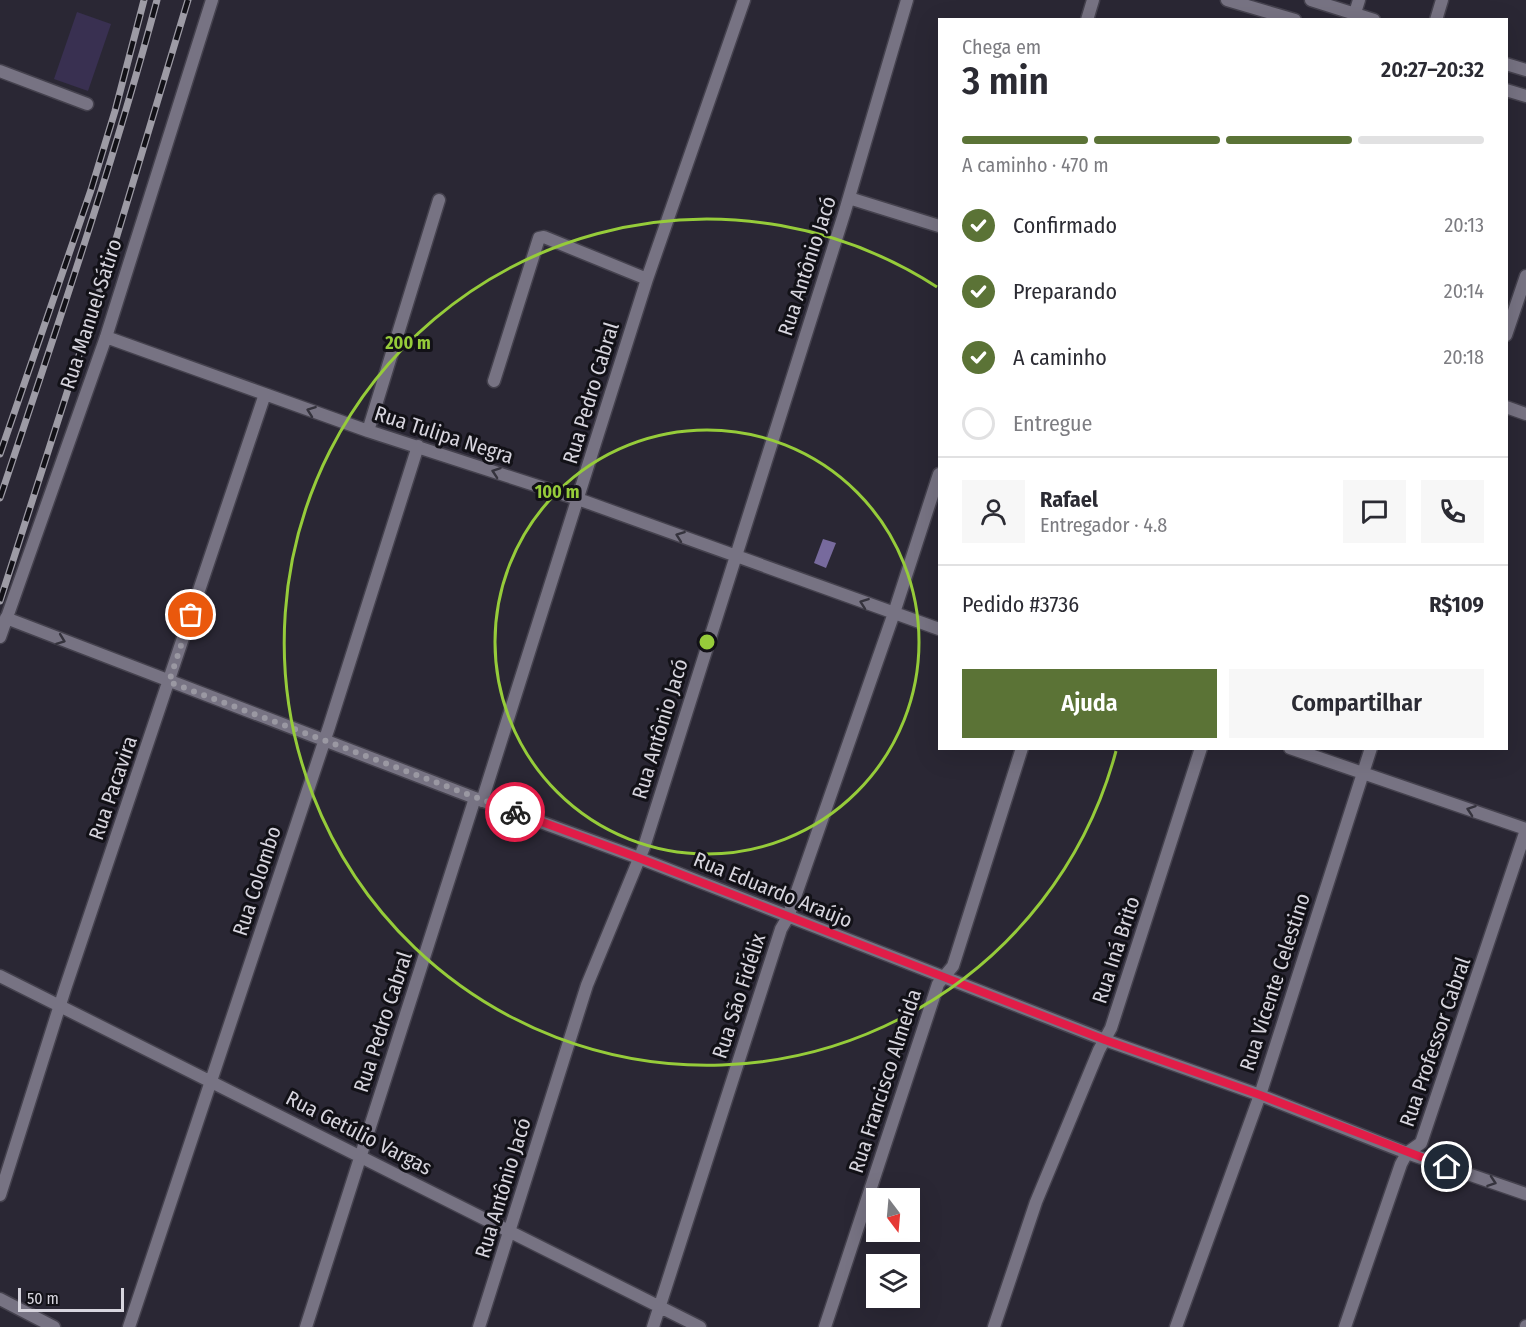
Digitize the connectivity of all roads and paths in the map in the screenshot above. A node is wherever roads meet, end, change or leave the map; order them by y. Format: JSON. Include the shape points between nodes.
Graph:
{"nodes":[{"id":1,"x":212,"y":0,"type":"edge"},
{"id":2,"x":744,"y":0,"type":"edge"},
{"id":3,"x":907,"y":0,"type":"edge"},
{"id":4,"x":1094,"y":0,"type":"edge"},
{"id":5,"x":1227,"y":0,"type":"edge"},
{"id":6,"x":1311,"y":0,"type":"edge"},
{"id":7,"x":1359,"y":0,"type":"edge"},
{"id":8,"x":1442,"y":0,"type":"edge"},
{"id":9,"x":1265,"y":10,"type":"edge"},
{"id":10,"x":1355,"y":13,"type":"junction"},
{"id":11,"x":1088,"y":18,"type":"edge"},
{"id":12,"x":1289,"y":18,"type":"edge"},
{"id":13,"x":1369,"y":18,"type":"edge"},
{"id":14,"x":1437,"y":18,"type":"edge"},
{"id":15,"x":1508,"y":65,"type":"edge"},
{"id":16,"x":1526,"y":70,"type":"edge"},
{"id":17,"x":0,"y":71,"type":"edge"},
{"id":18,"x":1508,"y":91,"type":"edge"},
{"id":19,"x":1526,"y":96,"type":"edge"},
{"id":20,"x":87,"y":104,"type":"dead end"},
{"id":21,"x":849,"y":198,"type":"junction"},
{"id":22,"x":439,"y":200,"type":"dead end"},
{"id":23,"x":938,"y":226,"type":"edge"},
{"id":24,"x":1526,"y":276,"type":"edge"},
{"id":25,"x":647,"y":279,"type":"junction"},
{"id":26,"x":1508,"y":329,"type":"edge"},
{"id":27,"x":106,"y":337,"type":"junction"},
{"id":28,"x":494,"y":381,"type":"dead end"},
{"id":29,"x":265,"y":394,"type":"junction"},
{"id":30,"x":1508,"y":408,"type":"edge"},
{"id":31,"x":1526,"y":414,"type":"edge"},
{"id":32,"x":368,"y":431,"type":"junction"},
{"id":33,"x":418,"y":446,"type":"junction"},
{"id":34,"x":938,"y":477,"type":"edge"},
{"id":35,"x":578,"y":499,"type":"junction"},
{"id":36,"x":735,"y":556,"type":"junction"},
{"id":37,"x":894,"y":613,"type":"junction"},
{"id":38,"x":6,"y":618,"type":"junction"},
{"id":39,"x":938,"y":629,"type":"edge"},
{"id":40,"x":0,"y":637,"type":"edge"},
{"id":41,"x":169,"y":682,"type":"junction"},
{"id":42,"x":324,"y":740,"type":"junction"},
{"id":43,"x":1021,"y":750,"type":"edge"},
{"id":44,"x":1199,"y":750,"type":"edge"},
{"id":45,"x":1296,"y":750,"type":"edge"},
{"id":46,"x":1370,"y":750,"type":"edge"},
{"id":47,"x":1362,"y":774,"type":"junction"},
{"id":48,"x":479,"y":799,"type":"junction"},
{"id":49,"x":1526,"y":830,"type":"edge"},
{"id":50,"x":639,"y":858,"type":"junction"},
{"id":51,"x":788,"y":917,"type":"junction"},
{"id":52,"x":0,"y":976,"type":"edge"},
{"id":53,"x":943,"y":978,"type":"junction"},
{"id":54,"x":62,"y":1005,"type":"junction"},
{"id":55,"x":1105,"y":1040,"type":"junction"},
{"id":56,"x":211,"y":1080,"type":"junction"},
{"id":57,"x":1260,"y":1095,"type":"junction"},
{"id":58,"x":1407,"y":1153,"type":"junction"},
{"id":59,"x":361,"y":1156,"type":"junction"},
{"id":60,"x":1526,"y":1194,"type":"edge"},
{"id":61,"x":0,"y":1195,"type":"edge"},
{"id":62,"x":510,"y":1231,"type":"junction"},
{"id":63,"x":0,"y":1299,"type":"edge"},
{"id":64,"x":660,"y":1306,"type":"junction"},
{"id":65,"x":54,"y":1327,"type":"edge"},
{"id":66,"x":129,"y":1327,"type":"edge"},
{"id":67,"x":306,"y":1327,"type":"edge"},
{"id":68,"x":479,"y":1327,"type":"edge"},
{"id":69,"x":653,"y":1327,"type":"edge"},
{"id":70,"x":700,"y":1327,"type":"edge"},
{"id":71,"x":825,"y":1327,"type":"edge"},
{"id":72,"x":994,"y":1327,"type":"edge"},
{"id":73,"x":1176,"y":1327,"type":"edge"},
{"id":74,"x":1345,"y":1327,"type":"edge"}],
"edges":[{"from":1,"to":27,"type":"street","name":"Rua Manuel Sátiro"},
{"from":2,"to":25,"type":"street","name":"Rua Pedro Cabral"},
{"from":3,"to":21,"type":"street","name":"Rua Antônio Jacó"},
{"from":4,"to":11,"type":"street"},
{"from":5,"to":9,"type":"street"},
{"from":6,"to":10,"type":"street"},
{"from":7,"to":10,"type":"street"},
{"from":8,"to":14,"type":"street"},
{"from":9,"to":12,"type":"street"},
{"from":10,"to":13,"type":"street"},
{"from":15,"to":16,"type":"street"},
{"from":17,"to":20,"type":"street"},
{"from":18,"to":19,"type":"street"},
{"from":21,"to":23,"type":"street"},
{"from":21,"to":36,"type":"street","name":"Rua Antônio Jacó"},
{"from":22,"to":32,"type":"street"},
{"from":24,"to":26,"type":"street"},
{"from":25,"to":28,"type":"street","via":[[544,237],[538,238]]},
{"from":25,"to":35,"type":"street","name":"Rua Pedro Cabral"},
{"from":27,"to":29,"type":"street","name":"Rua Tulipa Negra"},
{"from":27,"to":38,"type":"street","name":"Rua Manuel Sátiro"},
{"from":32,"to":29,"type":"street","name":"Rua Tulipa Negra","one_way":true},
{"from":29,"to":41,"type":"street","name":"Rua Pacavira"},
{"from":30,"to":31,"type":"street"},
{"from":32,"to":33,"type":"street","name":"Rua Tulipa Negra"},
{"from":35,"to":33,"type":"street","name":"Rua Tulipa Negra","one_way":true},
{"from":33,"to":42,"type":"street","name":"Rua Colombo"},
{"from":34,"to":37,"type":"street","name":"Rua São Fidélix"},
{"from":36,"to":35,"type":"street","name":"Rua Tulipa Negra","one_way":true},
{"from":35,"to":48,"type":"street","name":"Rua Pedro Cabral"},
{"from":37,"to":36,"type":"street","name":"Rua Tulipa Negra","one_way":true},
{"from":36,"to":50,"type":"street","name":"Rua Antônio Jacó"},
{"from":37,"to":39,"type":"street","name":"Rua Tulipa Negra"},
{"from":37,"to":51,"type":"street","name":"Rua São Fidélix"},
{"from":38,"to":40,"type":"street","name":"Rua Manuel Sátiro"},
{"from":38,"to":41,"type":"street","name":"Rua Eduardo Araújo","one_way":true},
{"from":41,"to":42,"type":"street","name":"Rua Eduardo Araújo"},
{"from":41,"to":54,"type":"street","name":"Rua Pacavira"},
{"from":42,"to":48,"type":"street","name":"Rua Eduardo Araújo"},
{"from":42,"to":56,"type":"street","name":"Rua Colombo"},
{"from":43,"to":53,"type":"street","name":"Rua Francisco Almeida","via":[[953,966]]},
{"from":44,"to":55,"type":"street","name":"Rua Iná Brito"},
{"from":45,"to":47,"type":"street"},
{"from":46,"to":47,"type":"street","name":"Rua Vicente Celestino"},
{"from":49,"to":47,"type":"street","one_way":true},
{"from":47,"to":57,"type":"street","name":"Rua Vicente Celestino"},
{"from":48,"to":50,"type":"street","name":"Rua Eduardo Araújo"},
{"from":48,"to":59,"type":"street","name":"Rua Pedro Cabral"},
{"from":49,"to":58,"type":"street","name":"Rua Professor Cabral","via":[[1422,1143]]},
{"from":50,"to":51,"type":"street","name":"Rua Eduardo Araújo"},
{"from":50,"to":62,"type":"street","name":"Rua Antônio Jacó","via":[[587,985]]},
{"from":51,"to":53,"type":"street","name":"Rua Eduardo Araújo"},
{"from":51,"to":64,"type":"street","name":"Rua São Fidélix"},
{"from":52,"to":54,"type":"street","name":"Rua Getúlio Vargas"},
{"from":53,"to":55,"type":"street","name":"Rua Eduardo Araújo"},
{"from":53,"to":71,"type":"street","name":"Rua Francisco Almeida"},
{"from":54,"to":56,"type":"street","name":"Rua Getúlio Vargas"},
{"from":54,"to":61,"type":"street","name":"Rua Pacavira"},
{"from":55,"to":57,"type":"street","name":"Rua Eduardo Araújo"},
{"from":55,"to":72,"type":"street","name":"Rua Iná Brito","via":[[1036,1202]]},
{"from":56,"to":59,"type":"street","name":"Rua Getúlio Vargas"},
{"from":56,"to":66,"type":"street","name":"Rua Colombo"},
{"from":57,"to":58,"type":"street","name":"Rua Eduardo Araújo"},
{"from":57,"to":73,"type":"street","name":"Rua Vicente Celestino"},
{"from":58,"to":60,"type":"street","name":"Rua Eduardo Araújo","one_way":true},
{"from":58,"to":74,"type":"street","name":"Rua Professor Cabral"},
{"from":59,"to":62,"type":"street","name":"Rua Getúlio Vargas"},
{"from":59,"to":67,"type":"street","name":"Rua Pedro Cabral"},
{"from":62,"to":64,"type":"street","name":"Rua Getúlio Vargas"},
{"from":62,"to":68,"type":"street","name":"Rua Antônio Jacó"},
{"from":63,"to":65,"type":"street"},
{"from":64,"to":69,"type":"street","name":"Rua São Fidélix"},
{"from":64,"to":70,"type":"street","name":"Rua Getúlio Vargas"}]}
